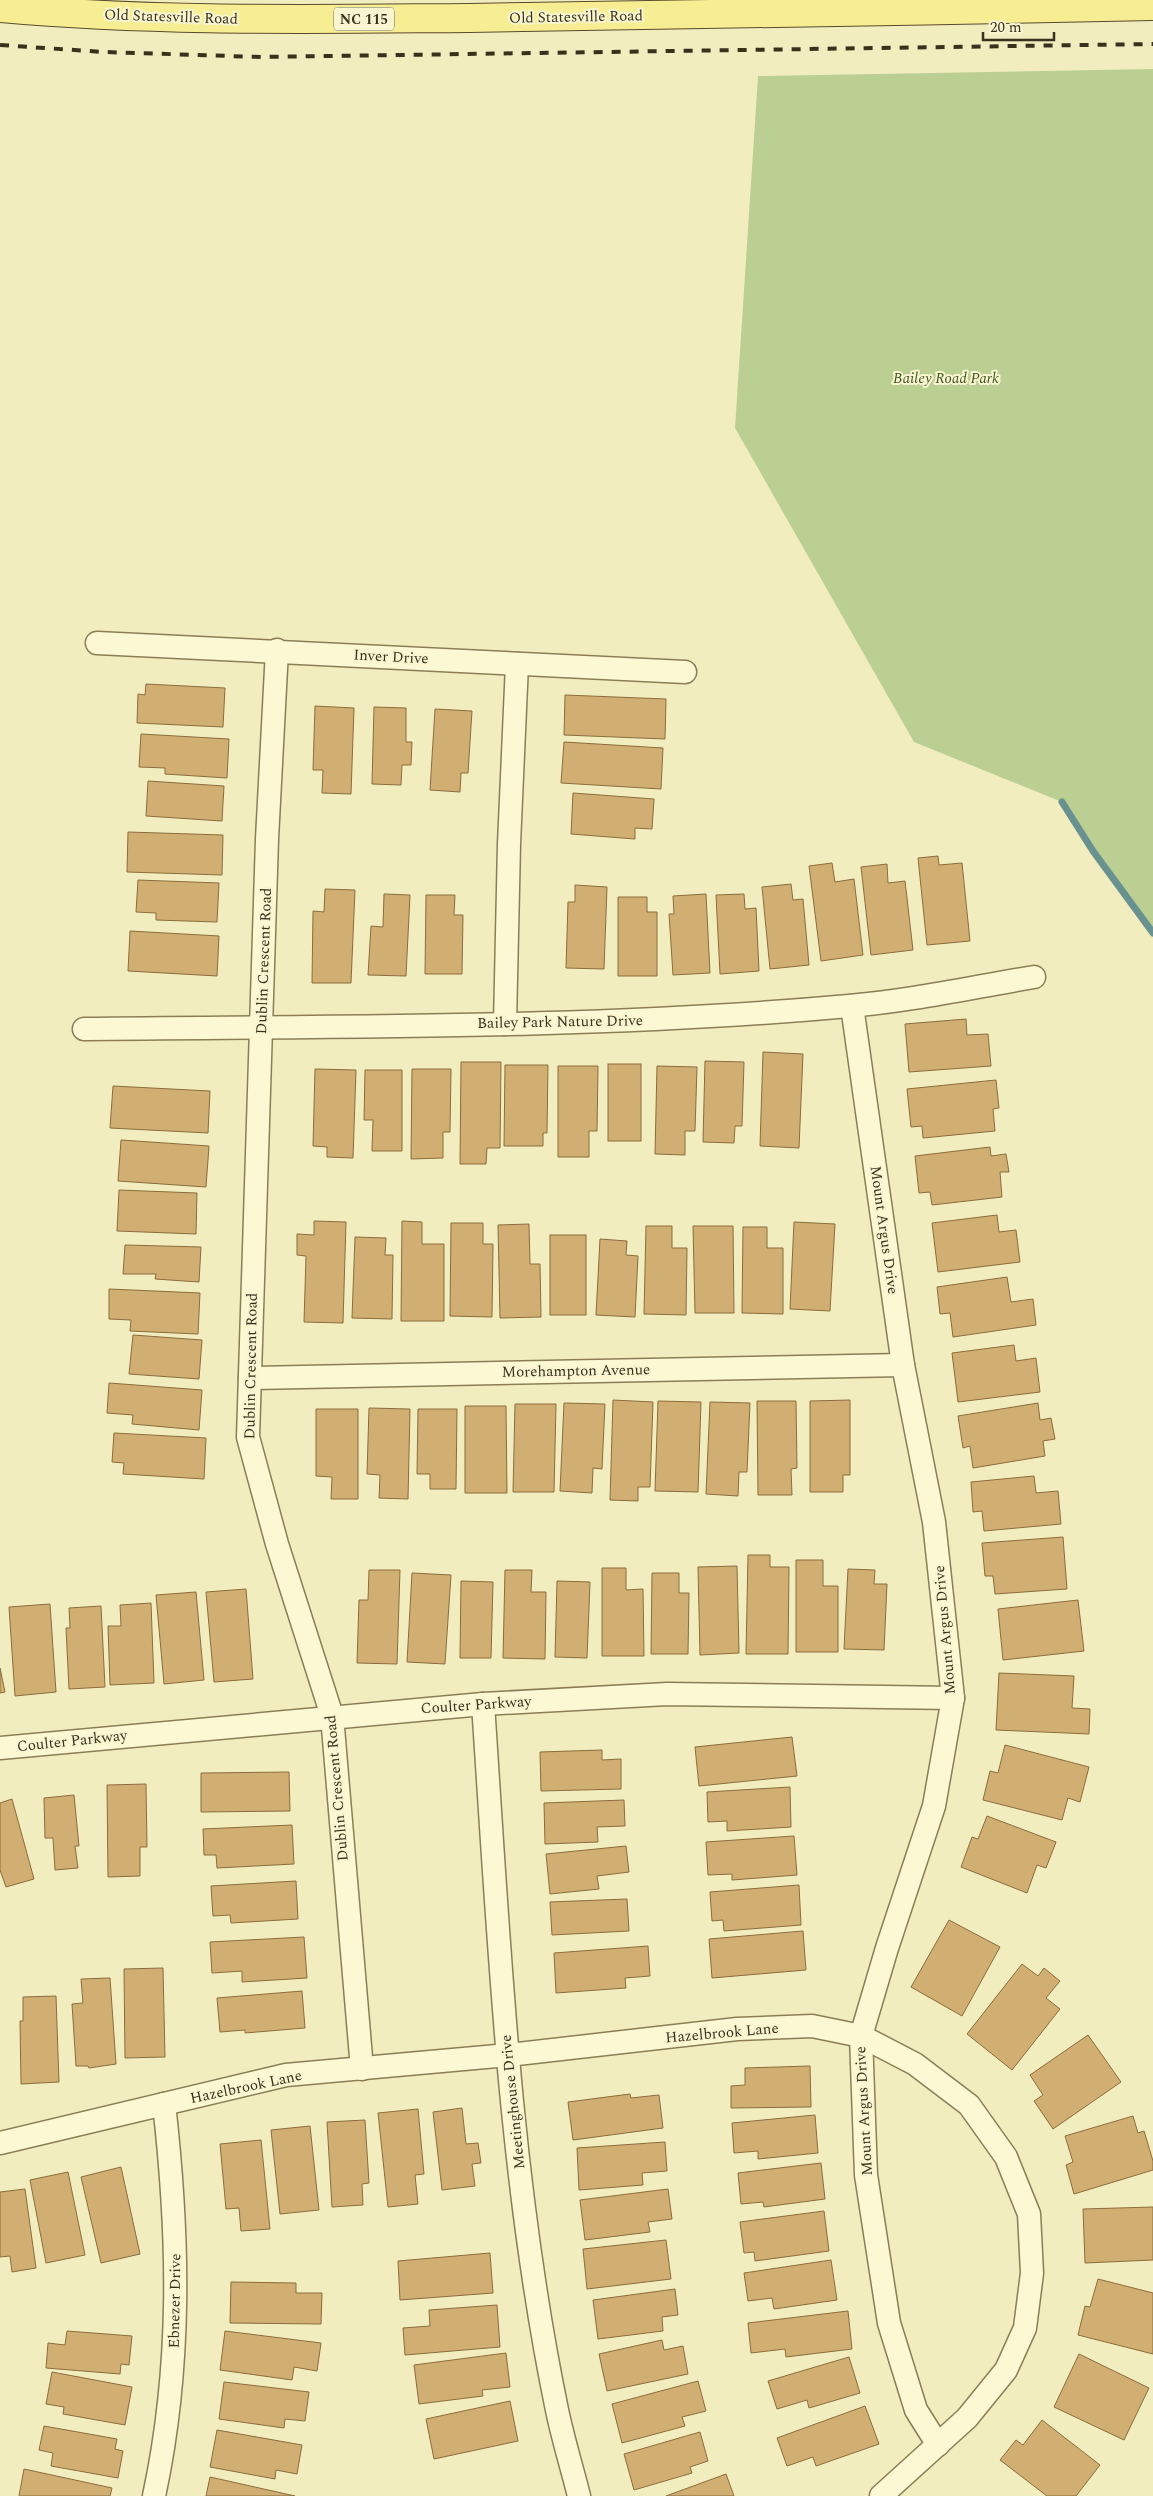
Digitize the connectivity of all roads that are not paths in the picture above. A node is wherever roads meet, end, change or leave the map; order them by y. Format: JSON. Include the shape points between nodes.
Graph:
{"nodes":[{"id":1,"x":1153,"y":6,"type":"edge"},
{"id":2,"x":0,"y":8,"type":"edge"},
{"id":3,"x":97,"y":643,"type":"dead end"},
{"id":4,"x":277,"y":650,"type":"junction"},
{"id":5,"x":517,"y":664,"type":"junction"},
{"id":6,"x":685,"y":672,"type":"dead end"},
{"id":7,"x":1034,"y":977,"type":"dead end"},
{"id":8,"x":852,"y":1006,"type":"junction"},
{"id":9,"x":504,"y":1024,"type":"junction"},
{"id":10,"x":263,"y":1026,"type":"junction"},
{"id":11,"x":84,"y":1028,"type":"dead end"},
{"id":12,"x":903,"y":1365,"type":"junction"},
{"id":13,"x":250,"y":1378,"type":"junction"},
{"id":14,"x":953,"y":1698,"type":"junction"},
{"id":15,"x":483,"y":1704,"type":"junction"},
{"id":16,"x":332,"y":1716,"type":"junction"},
{"id":17,"x":0,"y":1748,"type":"edge"},
{"id":18,"x":861,"y":2036,"type":"junction"},
{"id":19,"x":508,"y":2055,"type":"junction"},
{"id":20,"x":362,"y":2069,"type":"junction"},
{"id":21,"x":164,"y":2104,"type":"junction"},
{"id":22,"x":0,"y":2143,"type":"edge"},
{"id":23,"x":938,"y":2445,"type":"junction"},
{"id":24,"x":154,"y":2496,"type":"edge"},
{"id":25,"x":579,"y":2496,"type":"edge"},
{"id":26,"x":881,"y":2496,"type":"edge"}],
"edges":[{"from":1,"to":2,"type":"main road","name":"Old Statesville Road","number":"NC 115","via":[[249,20]]},
{"from":3,"to":4,"type":"street","name":"Inver Drive"},
{"from":4,"to":5,"type":"street","name":"Inver Drive"},
{"from":4,"to":10,"type":"street","name":"Dublin Crescent Road","via":[[267,839]]},
{"from":5,"to":6,"type":"street","name":"Inver Drive"},
{"from":5,"to":9,"type":"street"},
{"from":7,"to":8,"type":"street","name":"Bailey Park Nature Drive"},
{"from":8,"to":9,"type":"street","name":"Bailey Park Nature Drive","via":[[682,1018]]},
{"from":8,"to":12,"type":"street","name":"Mount Argus Drive"},
{"from":9,"to":10,"type":"street","name":"Bailey Park Nature Drive"},
{"from":10,"to":11,"type":"street","name":"Bailey Park Nature Drive"},
{"from":10,"to":13,"type":"street","name":"Dublin Crescent Road"},
{"from":12,"to":13,"type":"street","name":"Morehampton Avenue"},
{"from":12,"to":14,"type":"street","name":"Mount Argus Drive","via":[[934,1522]]},
{"from":13,"to":16,"type":"street","name":"Dublin Crescent Road","via":[[248,1437],[277,1544]]},
{"from":14,"to":15,"type":"street","name":"Coulter Parkway","via":[[667,1694]]},
{"from":14,"to":18,"type":"street","name":"Mount Argus Drive","via":[[934,1806],[886,1948]]},
{"from":15,"to":16,"type":"street","name":"Coulter Parkway"},
{"from":15,"to":19,"type":"street","name":"Meetinghouse Drive"},
{"from":16,"to":17,"type":"street","name":"Coulter Parkway"},
{"from":16,"to":20,"type":"street","name":"Dublin Crescent Road"},
{"from":18,"to":19,"type":"street","name":"Hazelbrook Lane","via":[[812,2026],[736,2029]]},
{"from":18,"to":23,"type":"street","name":"Mount Argus Drive","via":[[866,2175],[889,2323],[916,2410]]},
{"from":18,"to":23,"type":"street","name":"Hazelbrook Lane","via":[[914,2064],[969,2105],[1006,2156],[1029,2214],[1032,2273],[1025,2328],[1006,2370],[967,2418]]},
{"from":19,"to":20,"type":"street","name":"Hazelbrook Lane"},
{"from":19,"to":25,"type":"street","name":"Meetinghouse Drive","via":[[537,2304],[557,2412]]},
{"from":20,"to":21,"type":"street","name":"Hazelbrook Lane","via":[[286,2075]]},
{"from":21,"to":22,"type":"street","name":"Hazelbrook Lane"},
{"from":21,"to":24,"type":"street","name":"Ebnezer Drive","via":[[174,2189],[177,2282],[173,2376]]},
{"from":23,"to":26,"type":"street","name":"Hazelbrook Lane"}]}
